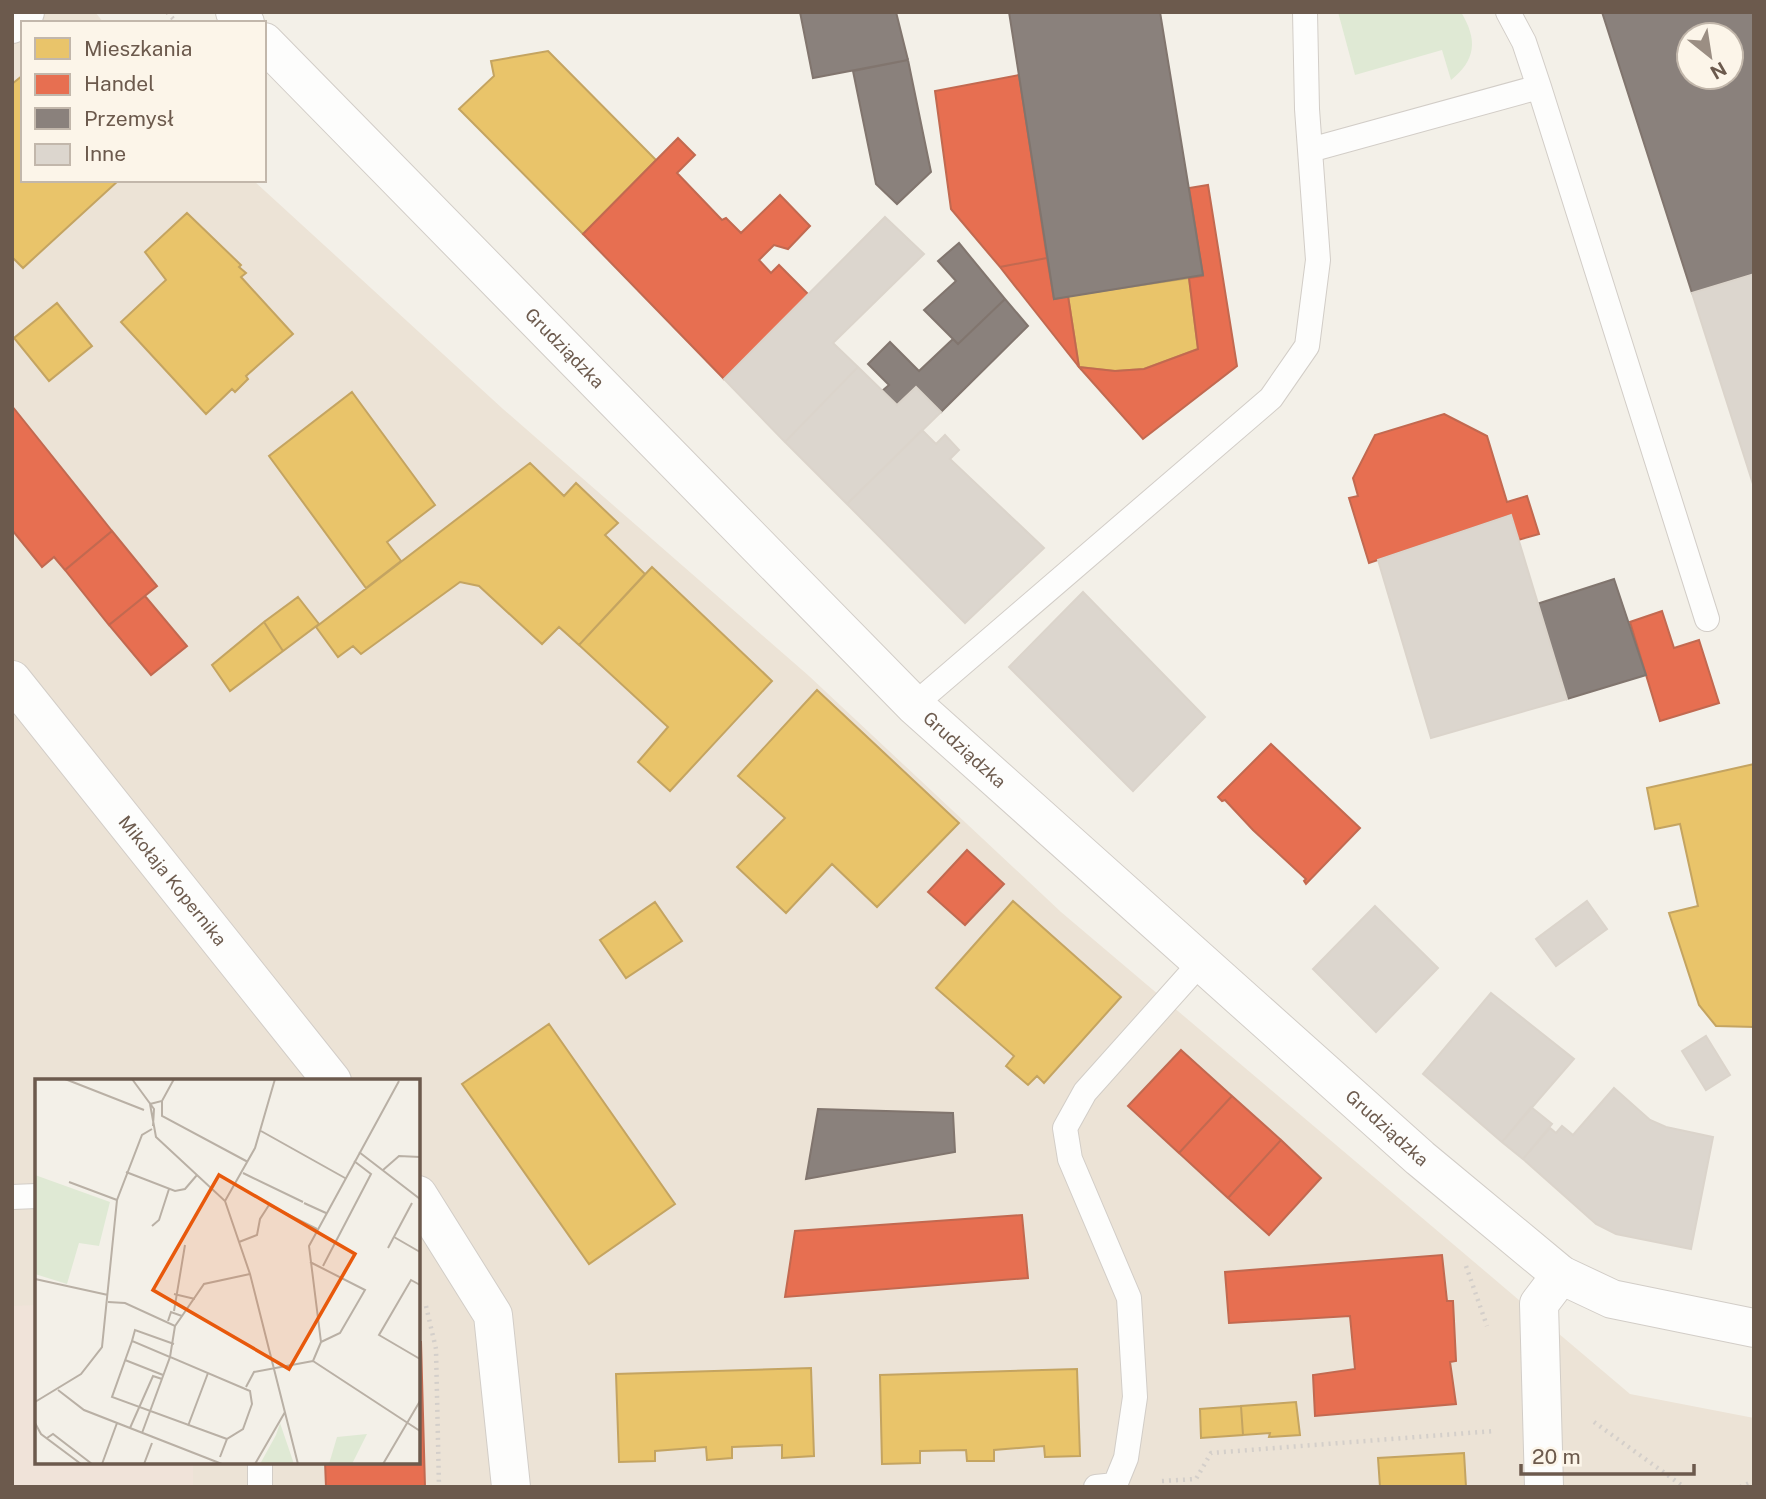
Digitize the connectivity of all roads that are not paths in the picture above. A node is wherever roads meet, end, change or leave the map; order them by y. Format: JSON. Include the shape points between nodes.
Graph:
{"nodes":[{"id":1,"x":25,"y":12,"type":"edge"},
{"id":2,"x":1305,"y":12,"type":"edge"},
{"id":3,"x":1508,"y":12,"type":"edge"},
{"id":4,"x":12,"y":24,"type":"edge"},
{"id":5,"x":266,"y":45,"type":"edge"},
{"id":6,"x":1539,"y":86,"type":"junction"},
{"id":7,"x":1310,"y":150,"type":"junction"},
{"id":8,"x":1707,"y":619,"type":"dead end"},
{"id":9,"x":12,"y":680,"type":"edge"},
{"id":10,"x":914,"y":705,"type":"junction"},
{"id":11,"x":1202,"y":961,"type":"junction"},
{"id":12,"x":330,"y":1079,"type":"edge"},
{"id":13,"x":12,"y":1196,"type":"edge"},
{"id":14,"x":35,"y":1196,"type":"edge"},
{"id":15,"x":420,"y":1198,"type":"edge"},
{"id":16,"x":1561,"y":1275,"type":"junction"},
{"id":17,"x":1754,"y":1328,"type":"edge"},
{"id":18,"x":260,"y":1464,"type":"edge"},
{"id":19,"x":1105,"y":1486,"type":"edge"},
{"id":20,"x":260,"y":1487,"type":"edge"},
{"id":21,"x":511,"y":1487,"type":"edge"},
{"id":22,"x":1544,"y":1487,"type":"edge"}],
"edges":[{"from":1,"to":4,"type":"street"},
{"from":2,"to":7,"type":"lane"},
{"from":3,"to":6,"type":"lane"},
{"from":5,"to":10,"type":"street","name":"Grudziądzka"},
{"from":6,"to":7,"type":"lane"},
{"from":6,"to":8,"type":"lane"},
{"from":7,"to":10,"type":"lane","via":[[1318,260],[1307,346],[1271,398]]},
{"from":9,"to":12,"type":"street","name":"Mikołaja Kopernika"},
{"from":10,"to":11,"type":"street","name":"Grudziądzka"},
{"from":11,"to":16,"type":"street","name":"Grudziądzka","via":[[1420,1158]]},
{"from":11,"to":19,"type":"lane","via":[[1085,1092],[1065,1128],[1070,1159],[1129,1298],[1135,1397],[1126,1458]]},
{"from":13,"to":14,"type":"lane"},
{"from":15,"to":21,"type":"street","via":[[493,1315]]},
{"from":16,"to":17,"type":"street","name":"Grudziądzka","via":[[1612,1298]]},
{"from":16,"to":22,"type":"street","via":[[1539,1304]]},
{"from":18,"to":20,"type":"lane"}]}
